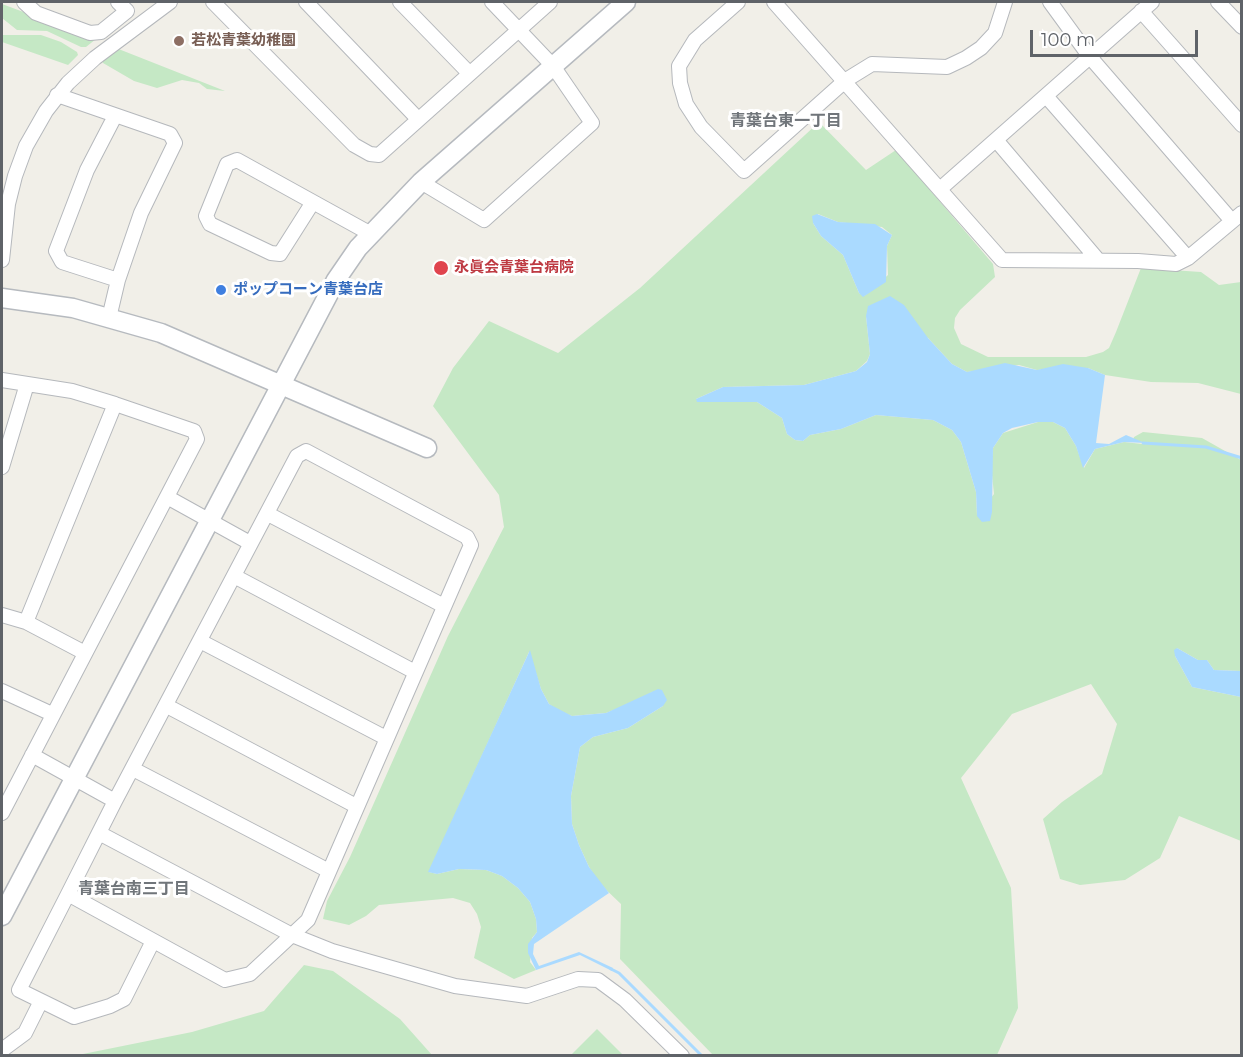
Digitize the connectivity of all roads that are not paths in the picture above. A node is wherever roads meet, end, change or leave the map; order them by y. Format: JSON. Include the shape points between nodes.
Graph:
{"nodes":[{"id":1,"x":24,"y":2,"type":"edge"},
{"id":2,"x":118,"y":2,"type":"edge"},
{"id":3,"x":170,"y":2,"type":"edge"},
{"id":4,"x":213,"y":2,"type":"edge"},
{"id":5,"x":306,"y":2,"type":"edge"},
{"id":6,"x":400,"y":2,"type":"edge"},
{"id":7,"x":492,"y":2,"type":"edge"},
{"id":8,"x":550,"y":2,"type":"edge"},
{"id":9,"x":626,"y":2,"type":"edge"},
{"id":10,"x":738,"y":2,"type":"edge"},
{"id":11,"x":774,"y":2,"type":"edge"},
{"id":12,"x":1005,"y":2,"type":"edge"},
{"id":13,"x":1050,"y":2,"type":"edge"},
{"id":14,"x":1152,"y":2,"type":"edge"},
{"id":15,"x":1218,"y":2,"type":"edge"},
{"id":16,"x":1141,"y":12,"type":"junction"},
{"id":17,"x":1242,"y":27,"type":"edge"},
{"id":18,"x":519,"y":30,"type":"junction"},
{"id":19,"x":1090,"y":57,"type":"junction"},
{"id":20,"x":553,"y":66,"type":"junction"},
{"id":21,"x":469,"y":73,"type":"junction"},
{"id":22,"x":846,"y":80,"type":"junction"},
{"id":23,"x":57,"y":95,"type":"junction"},
{"id":24,"x":1046,"y":96,"type":"junction"},
{"id":25,"x":116,"y":116,"type":"junction"},
{"id":26,"x":418,"y":119,"type":"junction"},
{"id":27,"x":1242,"y":125,"type":"edge"},
{"id":28,"x":996,"y":140,"type":"junction"},
{"id":29,"x":421,"y":182,"type":"junction"},
{"id":30,"x":940,"y":189,"type":"junction"},
{"id":31,"x":313,"y":202,"type":"junction"},
{"id":32,"x":1237,"y":217,"type":"edge"},
{"id":33,"x":371,"y":234,"type":"junction"},
{"id":34,"x":1188,"y":258,"type":"junction"},
{"id":35,"x":2,"y":260,"type":"edge"},
{"id":36,"x":1098,"y":261,"type":"junction"},
{"id":37,"x":118,"y":280,"type":"junction"},
{"id":38,"x":2,"y":298,"type":"edge"},
{"id":39,"x":109,"y":318,"type":"junction"},
{"id":40,"x":2,"y":380,"type":"edge"},
{"id":41,"x":280,"y":383,"type":"junction"},
{"id":42,"x":27,"y":384,"type":"junction"},
{"id":43,"x":114,"y":404,"type":"junction"},
{"id":44,"x":427,"y":448,"type":"dead end"},
{"id":45,"x":2,"y":467,"type":"edge"},
{"id":46,"x":167,"y":497,"type":"junction"},
{"id":47,"x":268,"y":514,"type":"junction"},
{"id":48,"x":209,"y":522,"type":"junction"},
{"id":49,"x":250,"y":543,"type":"junction"},
{"id":50,"x":234,"y":576,"type":"junction"},
{"id":51,"x":444,"y":606,"type":"junction"},
{"id":52,"x":2,"y":615,"type":"edge"},
{"id":53,"x":26,"y":622,"type":"junction"},
{"id":54,"x":200,"y":641,"type":"junction"},
{"id":55,"x":85,"y":653,"type":"junction"},
{"id":56,"x":415,"y":672,"type":"junction"},
{"id":57,"x":2,"y":691,"type":"edge"},
{"id":58,"x":167,"y":706,"type":"junction"},
{"id":59,"x":52,"y":714,"type":"junction"},
{"id":60,"x":386,"y":738,"type":"junction"},
{"id":61,"x":32,"y":755,"type":"junction"},
{"id":62,"x":133,"y":769,"type":"junction"},
{"id":63,"x":74,"y":780,"type":"junction"},
{"id":64,"x":115,"y":801,"type":"junction"},
{"id":65,"x":356,"y":806,"type":"junction"},
{"id":66,"x":2,"y":813,"type":"edge"},
{"id":67,"x":99,"y":833,"type":"junction"},
{"id":68,"x":329,"y":871,"type":"junction"},
{"id":69,"x":68,"y":894,"type":"junction"},
{"id":70,"x":2,"y":916,"type":"edge"},
{"id":71,"x":292,"y":935,"type":"junction"},
{"id":72,"x":153,"y":941,"type":"junction"},
{"id":73,"x":41,"y":1001,"type":"junction"},
{"id":74,"x":2,"y":1050,"type":"edge"},
{"id":75,"x":682,"y":1056,"type":"edge"}],
"edges":[{"from":1,"to":2,"type":"street","via":[[36,13],[90,33],[100,32],[128,11]]},
{"from":3,"to":23,"type":"street","via":[[95,58]]},
{"from":4,"to":26,"type":"street","via":[[362,150],[379,155]]},
{"from":5,"to":26,"type":"street"},
{"from":6,"to":21,"type":"street"},
{"from":7,"to":18,"type":"street"},
{"from":8,"to":18,"type":"street"},
{"from":9,"to":20,"type":"street"},
{"from":10,"to":22,"type":"street","via":[[695,40],[679,66],[686,104],[701,127],[744,171]]},
{"from":11,"to":22,"type":"street"},
{"from":12,"to":22,"type":"street","via":[[995,33],[966,58],[947,67],[872,64]]},
{"from":13,"to":19,"type":"street"},
{"from":14,"to":16,"type":"street"},
{"from":15,"to":17,"type":"street"},
{"from":16,"to":19,"type":"street"},
{"from":16,"to":27,"type":"street"},
{"from":18,"to":20,"type":"street"},
{"from":18,"to":21,"type":"street"},
{"from":19,"to":24,"type":"street"},
{"from":19,"to":32,"type":"street"},
{"from":20,"to":29,"type":"street"},
{"from":20,"to":29,"type":"street","via":[[592,123],[484,220]]},
{"from":21,"to":26,"type":"street"},
{"from":22,"to":30,"type":"street"},
{"from":23,"to":25,"type":"street"},
{"from":23,"to":35,"type":"street","via":[[26,146],[15,176]]},
{"from":24,"to":28,"type":"street"},
{"from":24,"to":34,"type":"street"},
{"from":25,"to":37,"type":"street","via":[[170,134],[175,143],[141,213]]},
{"from":25,"to":37,"type":"street","via":[[87,170],[56,251],[63,262]]},
{"from":28,"to":30,"type":"street"},
{"from":28,"to":36,"type":"street"},
{"from":29,"to":33,"type":"street"},
{"from":30,"to":36,"type":"street","via":[[1002,260]]},
{"from":31,"to":31,"type":"street","via":[[280,254],[210,224],[206,216],[227,164],[237,160]]},
{"from":31,"to":33,"type":"street"},
{"from":32,"to":34,"type":"street"},
{"from":33,"to":41,"type":"street","via":[[336,280]]},
{"from":34,"to":36,"type":"street","via":[[1176,264]]},
{"from":37,"to":39,"type":"street"},
{"from":38,"to":39,"type":"street","via":[[73,308]]},
{"from":39,"to":41,"type":"street","via":[[161,333]]},
{"from":40,"to":42,"type":"street"},
{"from":41,"to":44,"type":"street"},
{"from":41,"to":48,"type":"street"},
{"from":42,"to":43,"type":"street"},
{"from":42,"to":45,"type":"street"},
{"from":43,"to":46,"type":"street","via":[[194,431],[197,439]]},
{"from":43,"to":53,"type":"street"},
{"from":46,"to":48,"type":"street"},
{"from":46,"to":55,"type":"street"},
{"from":47,"to":49,"type":"street"},
{"from":47,"to":51,"type":"street"},
{"from":47,"to":51,"type":"street","via":[[297,456],[306,451],[316,456],[467,537],[471,544]]},
{"from":48,"to":49,"type":"street"},
{"from":48,"to":63,"type":"street"},
{"from":49,"to":50,"type":"street"},
{"from":50,"to":54,"type":"street"},
{"from":50,"to":56,"type":"street"},
{"from":51,"to":56,"type":"street"},
{"from":52,"to":53,"type":"street"},
{"from":53,"to":55,"type":"street"},
{"from":54,"to":58,"type":"street"},
{"from":54,"to":60,"type":"street"},
{"from":55,"to":59,"type":"street"},
{"from":56,"to":60,"type":"street"},
{"from":57,"to":59,"type":"street"},
{"from":58,"to":62,"type":"street"},
{"from":58,"to":65,"type":"street"},
{"from":59,"to":61,"type":"street"},
{"from":60,"to":65,"type":"street"},
{"from":61,"to":63,"type":"street"},
{"from":61,"to":66,"type":"street"},
{"from":62,"to":64,"type":"street"},
{"from":62,"to":68,"type":"street"},
{"from":63,"to":64,"type":"street"},
{"from":63,"to":70,"type":"street"},
{"from":64,"to":67,"type":"street"},
{"from":65,"to":68,"type":"street"},
{"from":67,"to":69,"type":"street"},
{"from":67,"to":71,"type":"street"},
{"from":68,"to":71,"type":"street","via":[[308,920]]},
{"from":69,"to":72,"type":"street"},
{"from":69,"to":73,"type":"street","via":[[19,990]]},
{"from":71,"to":72,"type":"street","via":[[250,974],[225,980]]},
{"from":71,"to":75,"type":"street","via":[[332,951],[455,986],[527,996],[567,982],[598,980],[625,1000]]},
{"from":72,"to":73,"type":"street","via":[[124,999],[74,1017]]},
{"from":73,"to":74,"type":"street","via":[[25,1033]]}]}
